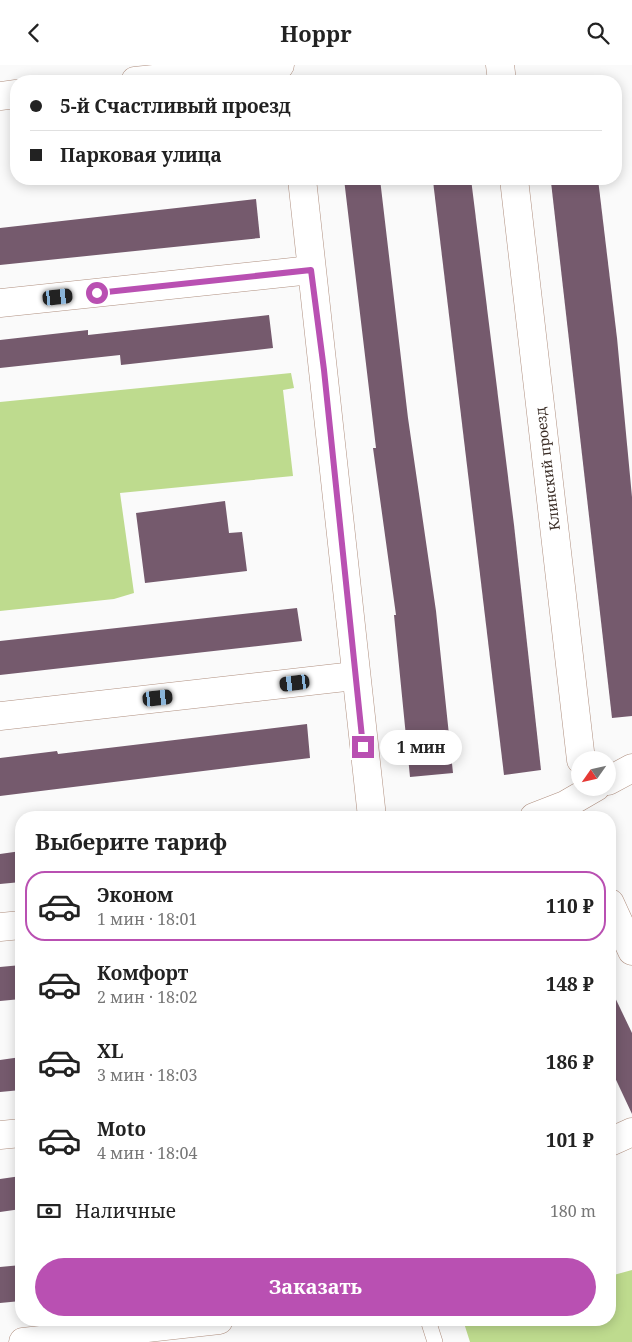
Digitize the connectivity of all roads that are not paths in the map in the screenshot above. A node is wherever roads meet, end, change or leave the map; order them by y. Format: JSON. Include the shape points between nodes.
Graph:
{"nodes":[{"id":1,"x":280,"y":65,"type":"edge"},
{"id":2,"x":189,"y":75,"type":"edge"},
{"id":3,"x":303,"y":185,"type":"edge"},
{"id":4,"x":515,"y":185,"type":"edge"},
{"id":5,"x":311,"y":270,"type":"junction"},
{"id":6,"x":0,"y":303,"type":"edge"},
{"id":7,"x":354,"y":676,"type":"junction"},
{"id":8,"x":0,"y":715,"type":"edge"},
{"id":9,"x":580,"y":751,"type":"edge"},
{"id":10,"x":632,"y":768,"type":"edge"},
{"id":11,"x":616,"y":777,"type":"edge"},
{"id":12,"x":583,"y":796,"type":"edge"},
{"id":13,"x":371,"y":811,"type":"edge"},
{"id":14,"x":548,"y":811,"type":"edge"},
{"id":15,"x":616,"y":916,"type":"edge"},
{"id":16,"x":15,"y":926,"type":"edge"},
{"id":17,"x":0,"y":927,"type":"edge"},
{"id":18,"x":632,"y":951,"type":"edge"},
{"id":19,"x":632,"y":1132,"type":"edge"},
{"id":20,"x":15,"y":1134,"type":"edge"},
{"id":21,"x":0,"y":1135,"type":"edge"},
{"id":22,"x":616,"y":1139,"type":"edge"},
{"id":23,"x":166,"y":1326,"type":"edge"},
{"id":24,"x":430,"y":1326,"type":"edge"},
{"id":25,"x":23,"y":1342,"type":"edge"},
{"id":26,"x":435,"y":1342,"type":"edge"}],
"edges":[{"from":1,"to":2,"type":"street"},
{"from":3,"to":5,"type":"street"},
{"from":4,"to":9,"type":"street","name":"Клинский проезд"},
{"from":5,"to":6,"type":"street"},
{"from":5,"to":7,"type":"street"},
{"from":7,"to":8,"type":"street"},
{"from":7,"to":13,"type":"street"},
{"from":10,"to":11,"type":"street"},
{"from":12,"to":14,"type":"street"},
{"from":15,"to":18,"type":"street"},
{"from":16,"to":17,"type":"street"},
{"from":19,"to":22,"type":"street"},
{"from":20,"to":21,"type":"street"},
{"from":23,"to":25,"type":"street"},
{"from":24,"to":26,"type":"lane"}]}
